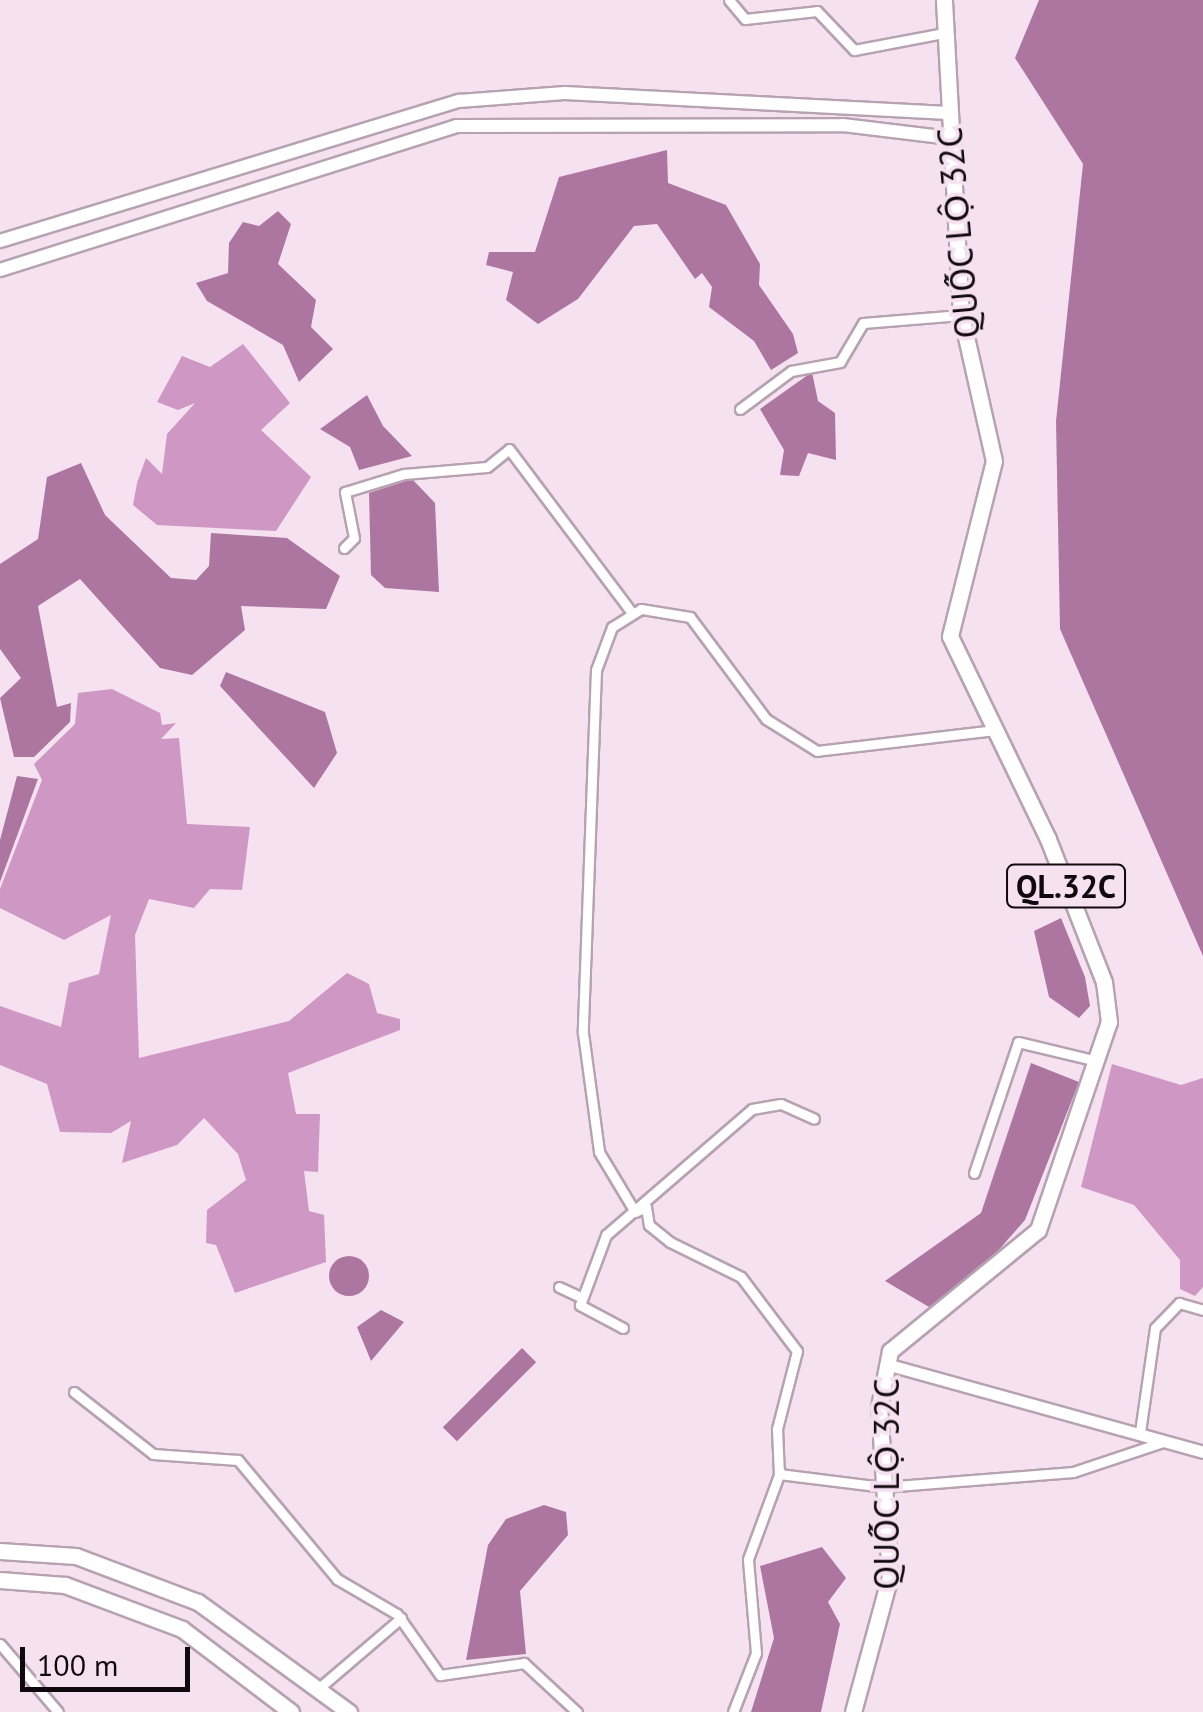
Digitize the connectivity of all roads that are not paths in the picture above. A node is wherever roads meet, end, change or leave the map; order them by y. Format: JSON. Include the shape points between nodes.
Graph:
{"nodes":[{"id":1,"x":728,"y":0,"type":"edge"},
{"id":2,"x":944,"y":0,"type":"edge"},
{"id":3,"x":944,"y":32,"type":"junction"},
{"id":4,"x":948,"y":112,"type":"junction"},
{"id":5,"x":950,"y":138,"type":"junction"},
{"id":6,"x":188,"y":178,"type":"junction"},
{"id":7,"x":192,"y":206,"type":"junction"},
{"id":8,"x":0,"y":241,"type":"edge"},
{"id":9,"x":0,"y":270,"type":"edge"},
{"id":10,"x":960,"y":315,"type":"junction"},
{"id":11,"x":740,"y":409,"type":"dead end"},
{"id":12,"x":344,"y":548,"type":"dead end"},
{"id":13,"x":632,"y":613,"type":"junction"},
{"id":14,"x":995,"y":730,"type":"junction"},
{"id":15,"x":1100,"y":1062,"type":"junction"},
{"id":16,"x":814,"y":1118,"type":"dead end"},
{"id":17,"x":974,"y":1173,"type":"dead end"},
{"id":18,"x":646,"y":1207,"type":"junction"},
{"id":19,"x":559,"y":1287,"type":"dead end"},
{"id":20,"x":578,"y":1296,"type":"junction"},
{"id":21,"x":1203,"y":1310,"type":"edge"},
{"id":22,"x":623,"y":1328,"type":"dead end"},
{"id":23,"x":886,"y":1364,"type":"junction"},
{"id":24,"x":74,"y":1392,"type":"dead end"},
{"id":25,"x":1140,"y":1432,"type":"junction"},
{"id":26,"x":1166,"y":1440,"type":"junction"},
{"id":27,"x":1203,"y":1452,"type":"edge"},
{"id":28,"x":780,"y":1472,"type":"junction"},
{"id":29,"x":884,"y":1488,"type":"junction"},
{"id":30,"x":0,"y":1551,"type":"edge"},
{"id":31,"x":0,"y":1580,"type":"edge"},
{"id":32,"x":401,"y":1618,"type":"junction"},
{"id":33,"x":0,"y":1644,"type":"edge"},
{"id":34,"x":319,"y":1688,"type":"junction"},
{"id":35,"x":58,"y":1712,"type":"edge"},
{"id":36,"x":291,"y":1712,"type":"edge"},
{"id":37,"x":350,"y":1712,"type":"edge"},
{"id":38,"x":577,"y":1712,"type":"edge"},
{"id":39,"x":733,"y":1712,"type":"edge"},
{"id":40,"x":853,"y":1712,"type":"edge"}],
"edges":[{"from":1,"to":3,"type":"street","via":[[745,18],[818,11],[854,50]]},
{"from":2,"to":3,"type":"main road","name":"QUỐC LỘ 32C","number":"QL.32C"},
{"from":3,"to":4,"type":"main road","name":"QUỐC LỘ 32C","number":"QL.32C"},
{"from":4,"to":5,"type":"main road","name":"QUỐC LỘ 32C","number":"QL.32C"},
{"from":4,"to":6,"type":"main road","via":[[565,93],[459,101]]},
{"from":5,"to":7,"type":"main road","via":[[843,125],[456,126]]},
{"from":5,"to":10,"type":"main road","name":"QUỐC LỘ 32C","number":"QL.32C"},
{"from":6,"to":7,"type":"main road"},
{"from":6,"to":8,"type":"main road"},
{"from":7,"to":9,"type":"main road"},
{"from":10,"to":11,"type":"street","via":[[864,323],[840,362],[790,371]]},
{"from":10,"to":14,"type":"main road","name":"QUỐC LỘ 32C","number":"QL.32C","via":[[994,461],[950,636]]},
{"from":12,"to":13,"type":"street","via":[[354,538],[345,492],[404,474],[487,467],[510,449]]},
{"from":13,"to":14,"type":"street","via":[[659,607],[690,617],[766,720],[817,751]]},
{"from":13,"to":18,"type":"street","via":[[598,653],[583,1033],[599,1152],[618,1194],[635,1212]]},
{"from":14,"to":15,"type":"main road","name":"QUỐC LỘ 32C","number":"QL.32C","via":[[1104,982]]},
{"from":15,"to":17,"type":"street","via":[[1018,1042]]},
{"from":15,"to":23,"type":"main road","name":"QUỐC LỘ 32C","number":"QL.32C","via":[[1038,1230]]},
{"from":16,"to":18,"type":"street","via":[[781,1104],[752,1110]]},
{"from":18,"to":20,"type":"street","via":[[606,1235]]},
{"from":18,"to":28,"type":"street","via":[[649,1225],[670,1242],[747,1282],[797,1352],[778,1429]]},
{"from":19,"to":20,"type":"street"},
{"from":20,"to":22,"type":"street","via":[[611,1328]]},
{"from":21,"to":25,"type":"street","via":[[1179,1303],[1155,1328]]},
{"from":23,"to":25,"type":"street"},
{"from":23,"to":29,"type":"main road","name":"QUỐC LỘ 32C"},
{"from":24,"to":32,"type":"street","via":[[153,1454],[238,1460],[337,1579]]},
{"from":25,"to":26,"type":"street"},
{"from":26,"to":27,"type":"street"},
{"from":26,"to":29,"type":"street","via":[[1073,1472]]},
{"from":28,"to":29,"type":"street"},
{"from":28,"to":39,"type":"street","via":[[748,1560],[756,1653]]},
{"from":29,"to":40,"type":"main road","name":"QUỐC LỘ 32C","via":[[888,1593]]},
{"from":30,"to":34,"type":"main road","via":[[76,1556],[198,1602]]},
{"from":31,"to":36,"type":"main road","via":[[65,1585],[182,1629]]},
{"from":32,"to":34,"type":"street"},
{"from":32,"to":38,"type":"street","via":[[444,1678],[524,1663]]},
{"from":33,"to":35,"type":"street"},
{"from":34,"to":37,"type":"main road"}]}
